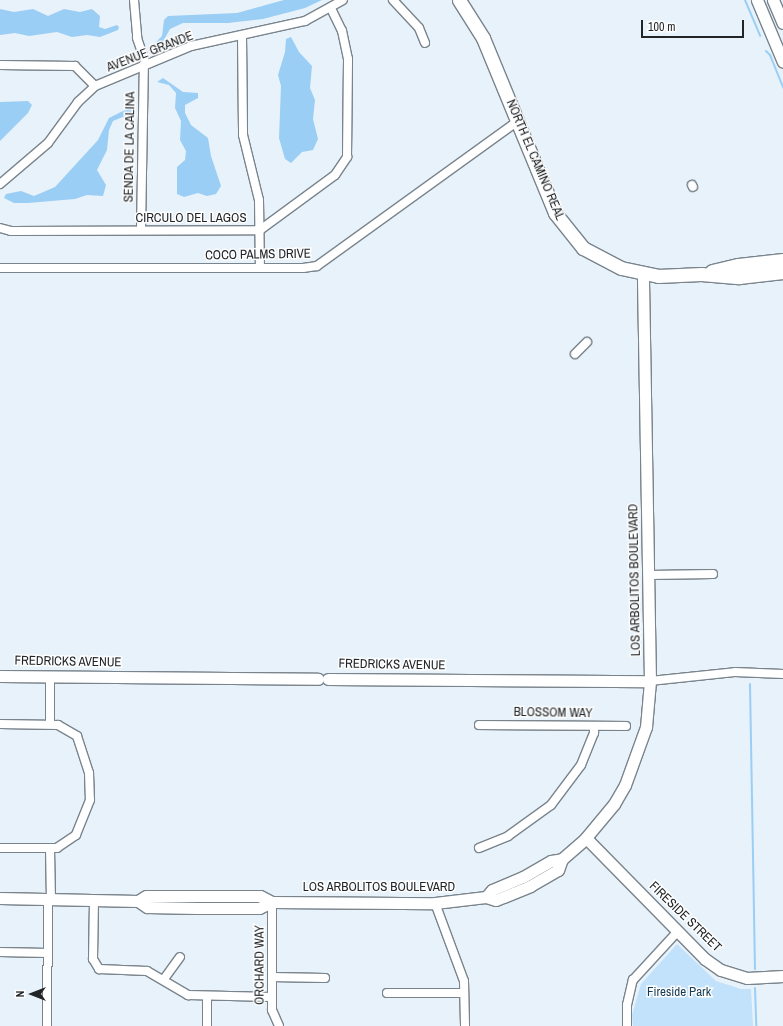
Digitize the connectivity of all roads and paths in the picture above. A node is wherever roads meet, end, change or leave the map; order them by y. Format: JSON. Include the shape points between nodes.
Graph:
{"nodes":[{"id":1,"x":134,"y":0,"type":"edge"},
{"id":2,"x":344,"y":0,"type":"edge"},
{"id":3,"x":393,"y":0,"type":"edge"},
{"id":4,"x":459,"y":0,"type":"edge"},
{"id":5,"x":757,"y":0,"type":"edge"},
{"id":6,"x":774,"y":0,"type":"edge"},
{"id":7,"x":331,"y":8,"type":"junction"},
{"id":8,"x":783,"y":23,"type":"edge"},
{"id":9,"x":242,"y":35,"type":"junction"},
{"id":10,"x":426,"y":43,"type":"dead end"},
{"id":11,"x":783,"y":62,"type":"edge"},
{"id":12,"x":0,"y":64,"type":"edge"},
{"id":13,"x":145,"y":64,"type":"junction"},
{"id":14,"x":95,"y":86,"type":"junction"},
{"id":15,"x":518,"y":122,"type":"junction"},
{"id":16,"x":0,"y":184,"type":"edge"},
{"id":17,"x":0,"y":228,"type":"edge"},
{"id":18,"x":141,"y":230,"type":"junction"},
{"id":19,"x":260,"y":230,"type":"junction"},
{"id":20,"x":783,"y":260,"type":"edge"},
{"id":21,"x":783,"y":266,"type":"edge"},
{"id":22,"x":769,"y":267,"type":"junction"},
{"id":23,"x":0,"y":268,"type":"edge"},
{"id":24,"x":260,"y":268,"type":"junction"},
{"id":25,"x":783,"y":272,"type":"edge"},
{"id":26,"x":644,"y":274,"type":"junction"},
{"id":27,"x":701,"y":274,"type":"junction"},
{"id":28,"x":588,"y":342,"type":"dead end"},
{"id":29,"x":575,"y":354,"type":"dead end"},
{"id":30,"x":713,"y":574,"type":"dead end"},
{"id":31,"x":649,"y":575,"type":"junction"},
{"id":32,"x":783,"y":674,"type":"edge"},
{"id":33,"x":0,"y":676,"type":"edge"},
{"id":34,"x":50,"y":676,"type":"junction"},
{"id":35,"x":650,"y":681,"type":"junction"},
{"id":36,"x":0,"y":724,"type":"edge"},
{"id":37,"x":50,"y":724,"type":"junction"},
{"id":38,"x":479,"y":725,"type":"dead end"},
{"id":39,"x":594,"y":726,"type":"junction"},
{"id":40,"x":626,"y":726,"type":"dead end"},
{"id":41,"x":586,"y":838,"type":"junction"},
{"id":42,"x":0,"y":848,"type":"edge"},
{"id":43,"x":50,"y":848,"type":"junction"},
{"id":44,"x":479,"y":848,"type":"dead end"},
{"id":45,"x":0,"y":898,"type":"edge"},
{"id":46,"x":49,"y":899,"type":"junction"},
{"id":47,"x":94,"y":901,"type":"junction"},
{"id":48,"x":272,"y":902,"type":"junction"},
{"id":49,"x":435,"y":903,"type":"junction"},
{"id":50,"x":678,"y":931,"type":"junction"},
{"id":51,"x":0,"y":952,"type":"edge"},
{"id":52,"x":48,"y":953,"type":"junction"},
{"id":53,"x":180,"y":957,"type":"dead end"},
{"id":54,"x":783,"y":976,"type":"edge"},
{"id":55,"x":272,"y":977,"type":"junction"},
{"id":56,"x":325,"y":978,"type":"dead end"},
{"id":57,"x":164,"y":979,"type":"junction"},
{"id":58,"x":387,"y":993,"type":"dead end"},
{"id":59,"x":464,"y":993,"type":"junction"},
{"id":60,"x":207,"y":996,"type":"junction"},
{"id":61,"x":272,"y":997,"type":"junction"},
{"id":62,"x":47,"y":1026,"type":"edge"},
{"id":63,"x":206,"y":1026,"type":"edge"},
{"id":64,"x":279,"y":1026,"type":"edge"},
{"id":65,"x":464,"y":1026,"type":"edge"},
{"id":66,"x":628,"y":1026,"type":"edge"}],
"edges":[{"from":1,"to":13,"type":"street","name":"SENDA DE LA CALINA","via":[[137,38]]},
{"from":2,"to":7,"type":"street","name":"AVENUE GRANDE"},
{"from":3,"to":10,"type":"street","via":[[419,28]]},
{"from":4,"to":15,"type":"main road","name":"NORTH EL CAMINO REAL","via":[[479,29]]},
{"from":5,"to":11,"type":"street"},
{"from":6,"to":8,"type":"street"},
{"from":7,"to":9,"type":"street","name":"AVENUE GRANDE","via":[[305,21]]},
{"from":7,"to":19,"type":"street","name":"CIRCULO DEL LAGOS","via":[[342,31],[348,59],[347,156],[335,175]]},
{"from":9,"to":13,"type":"street","name":"AVENUE GRANDE","via":[[191,46]]},
{"from":9,"to":19,"type":"street","via":[[243,135],[259,200]]},
{"from":12,"to":14,"type":"street","via":[[75,66]]},
{"from":13,"to":14,"type":"street","name":"AVENUE GRANDE"},
{"from":13,"to":18,"type":"street","name":"SENDA DE LA CALINA"},
{"from":14,"to":16,"type":"street","name":"AVENUE GRANDE","via":[[78,102],[48,143]]},
{"from":15,"to":24,"type":"street","name":"COCO PALMS DRIVE","via":[[317,266]]},
{"from":15,"to":26,"type":"main road","name":"NORTH EL CAMINO REAL","via":[[561,223],[583,248],[611,265]]},
{"from":17,"to":18,"type":"street","name":"CIRCULO DEL LAGOS","via":[[12,231]]},
{"from":18,"to":19,"type":"street","name":"CIRCULO DEL LAGOS"},
{"from":19,"to":24,"type":"street"},
{"from":20,"to":22,"type":"main road","name":"NORTH EL CAMINO REAL"},
{"from":21,"to":22,"type":"main road","via":[[770,269]]},
{"from":22,"to":25,"type":"main road","name":"NORTH EL CAMINO REAL"},
{"from":22,"to":27,"type":"main road","name":"NORTH EL CAMINO REAL","via":[[738,265]]},
{"from":22,"to":27,"type":"main road","name":"NORTH EL CAMINO REAL","via":[[739,277]]},
{"from":23,"to":24,"type":"street","name":"COCO PALMS DRIVE"},
{"from":26,"to":27,"type":"main road","name":"NORTH EL CAMINO REAL"},
{"from":26,"to":31,"type":"street","name":"LOS ARBOLITOS BOULEVARD"},
{"from":28,"to":29,"type":"street"},
{"from":30,"to":31,"type":"street"},
{"from":31,"to":35,"type":"street","name":"LOS ARBOLITOS BOULEVARD"},
{"from":32,"to":35,"type":"street","name":"FREDRICKS AVENUE","via":[[735,672]]},
{"from":33,"to":34,"type":"street","name":"FREDRICKS AVENUE"},
{"from":34,"to":35,"type":"street","name":"FREDRICKS AVENUE"},
{"from":34,"to":37,"type":"street"},
{"from":35,"to":41,"type":"street","name":"LOS ARBOLITOS BOULEVARD","via":[[646,727],[625,784],[614,804]]},
{"from":36,"to":37,"type":"street"},
{"from":37,"to":43,"type":"street","via":[[58,725],[77,736],[89,773],[90,800],[76,835],[57,848]]},
{"from":38,"to":39,"type":"street","name":"BLOSSOM WAY"},
{"from":39,"to":40,"type":"street","name":"BLOSSOM WAY"},
{"from":39,"to":44,"type":"street","via":[[594,733],[581,765],[551,805],[508,836]]},
{"from":41,"to":49,"type":"street","name":"LOS ARBOLITOS BOULEVARD","via":[[562,859],[551,861],[523,877],[492,890],[486,897]]},
{"from":41,"to":50,"type":"street","name":"FIRESIDE STREET"},
{"from":42,"to":43,"type":"street"},
{"from":43,"to":46,"type":"street"},
{"from":45,"to":46,"type":"street","name":"LOS ARBOLITOS BOULEVARD"},
{"from":46,"to":47,"type":"street","name":"LOS ARBOLITOS BOULEVARD"},
{"from":46,"to":52,"type":"street"},
{"from":47,"to":48,"type":"street","name":"LOS ARBOLITOS BOULEVARD","via":[[138,901],[147,908],[260,908]]},
{"from":47,"to":57,"type":"street","via":[[93,958],[99,970],[147,971]]},
{"from":48,"to":49,"type":"street","name":"LOS ARBOLITOS BOULEVARD"},
{"from":48,"to":55,"type":"street","name":"ORCHARD WAY"},
{"from":49,"to":59,"type":"street","via":[[464,981]]},
{"from":50,"to":54,"type":"street","name":"FIRESIDE STREET","via":[[721,970],[746,978]]},
{"from":50,"to":66,"type":"street","via":[[632,980],[627,1005]]},
{"from":51,"to":52,"type":"street"},
{"from":52,"to":62,"type":"street"},
{"from":53,"to":57,"type":"street"},
{"from":55,"to":56,"type":"street"},
{"from":55,"to":61,"type":"street","name":"ORCHARD WAY"},
{"from":57,"to":60,"type":"street","via":[[188,995]]},
{"from":58,"to":59,"type":"street"},
{"from":59,"to":65,"type":"street"},
{"from":60,"to":61,"type":"street"},
{"from":60,"to":63,"type":"street"},
{"from":61,"to":64,"type":"street","name":"ORCHARD WAY","via":[[272,1010]]}]}
